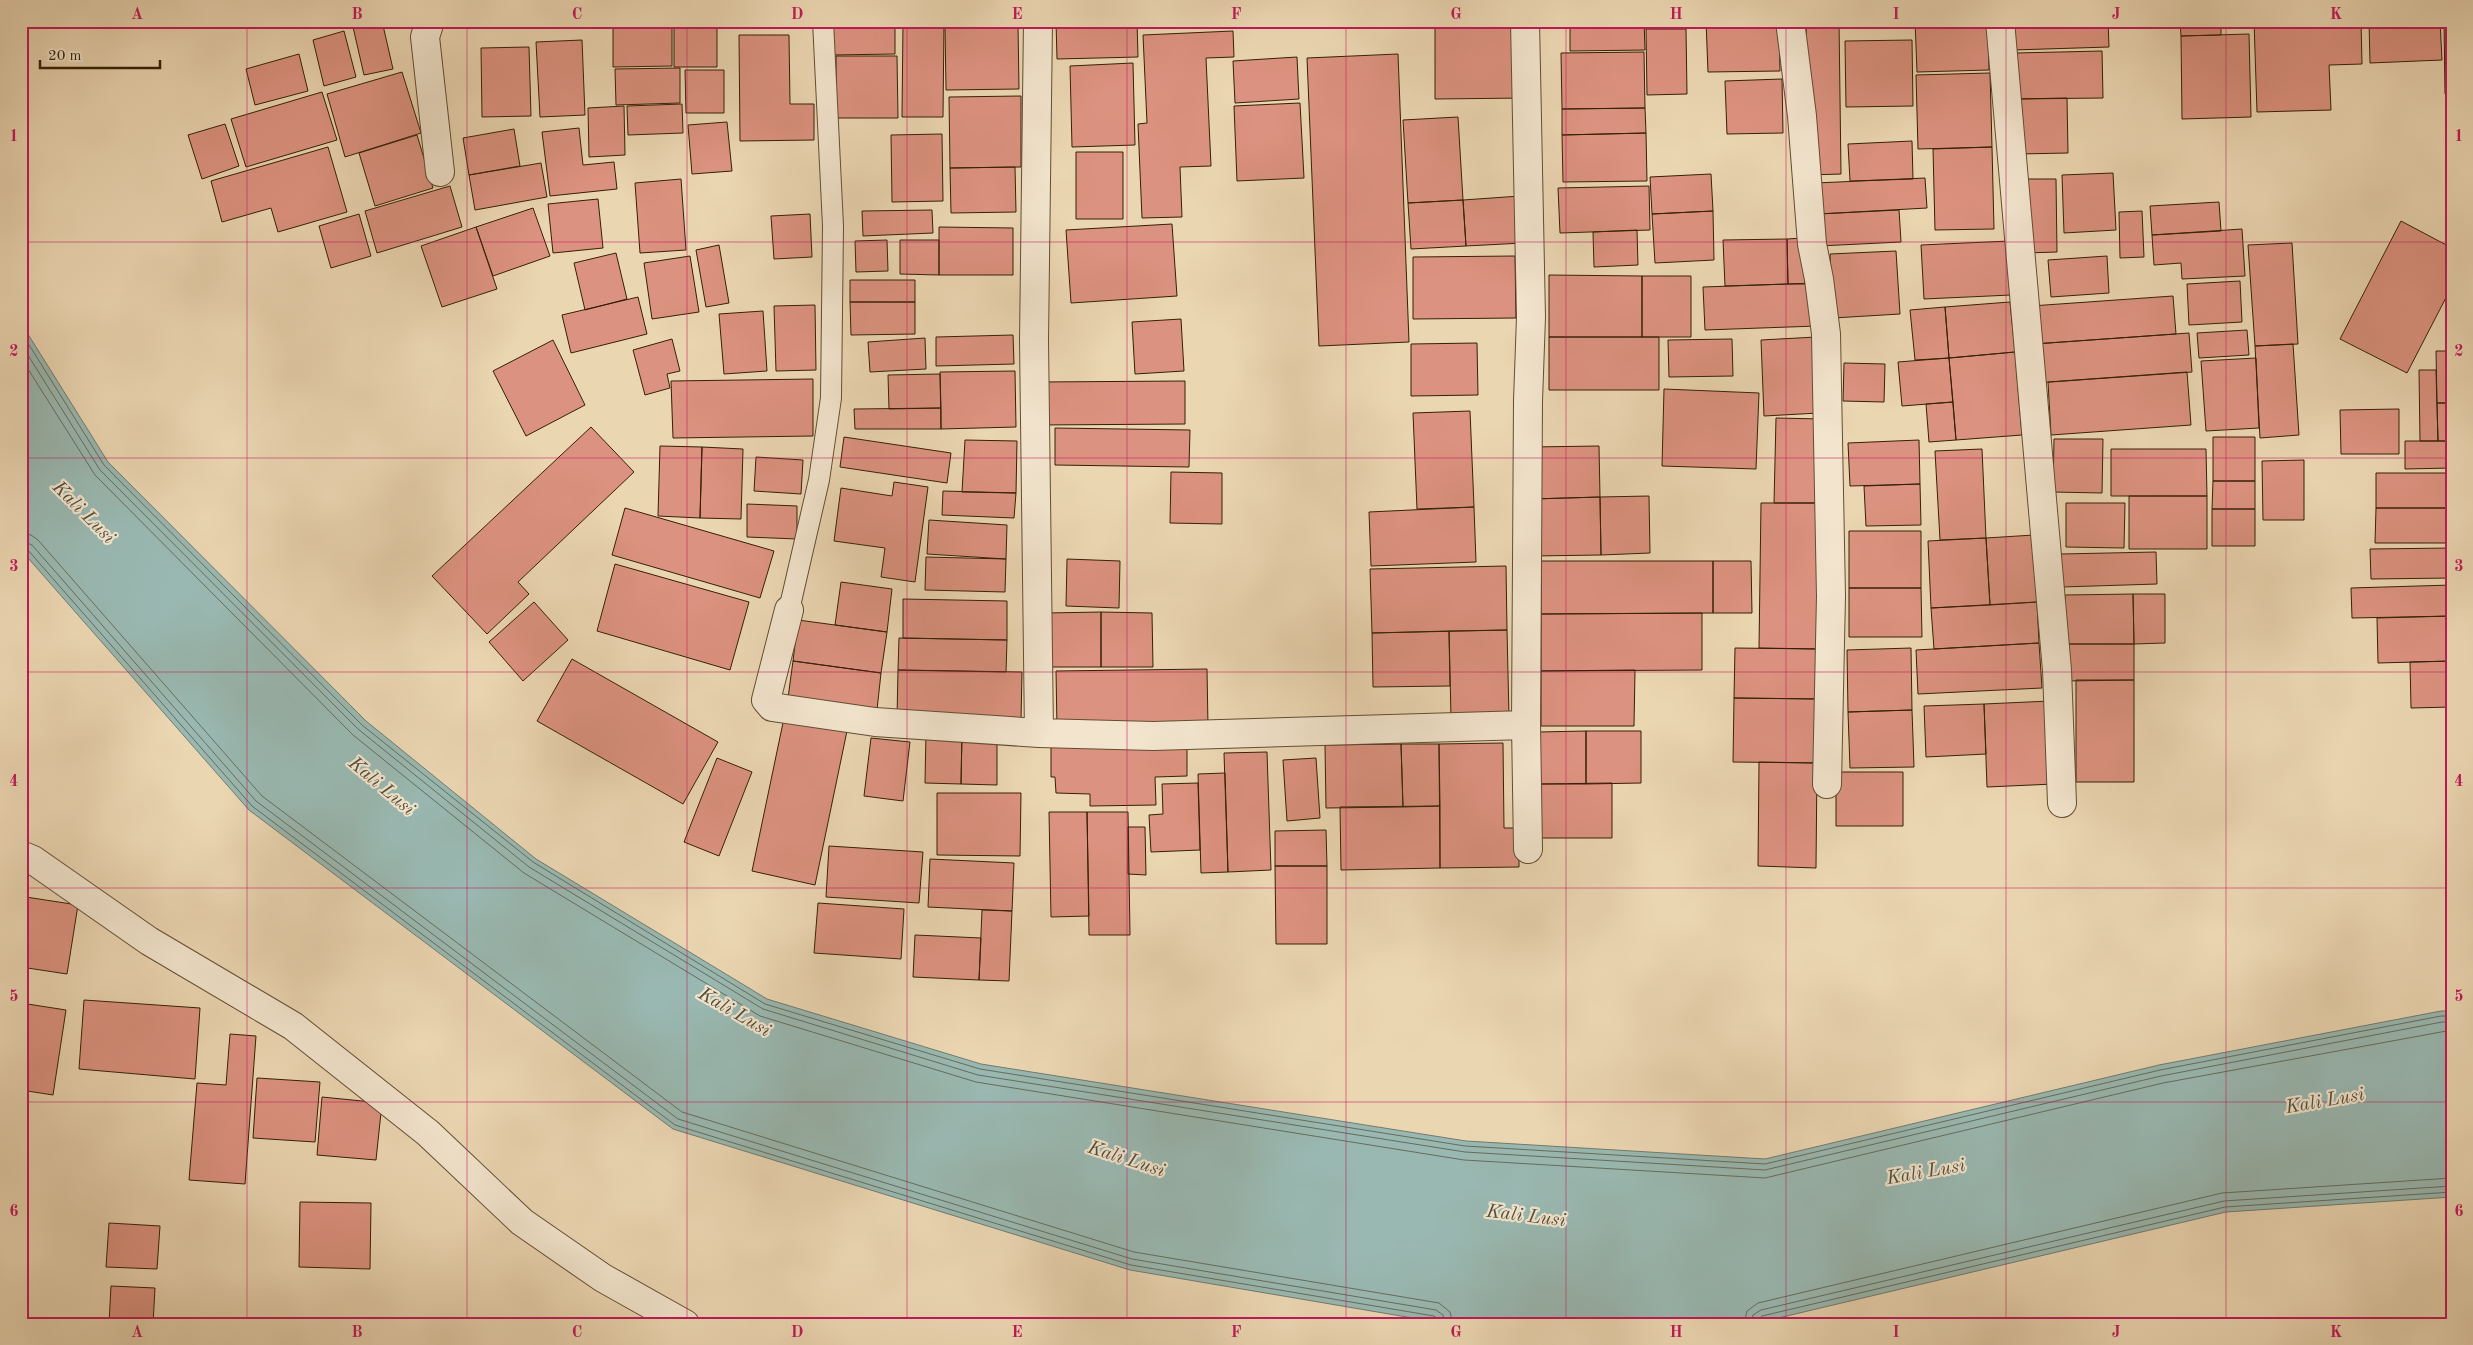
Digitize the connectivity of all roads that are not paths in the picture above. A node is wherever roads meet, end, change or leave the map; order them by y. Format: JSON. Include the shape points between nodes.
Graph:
{"nodes":[{"id":1,"x":430,"y":21,"type":"edge"},
{"id":2,"x":823,"y":21,"type":"edge"},
{"id":3,"x":1038,"y":21,"type":"edge"},
{"id":4,"x":1525,"y":21,"type":"edge"},
{"id":5,"x":1790,"y":21,"type":"edge"},
{"id":6,"x":2000,"y":21,"type":"edge"},
{"id":7,"x":440,"y":172,"type":"dead end"},
{"id":8,"x":789,"y":610,"type":"joint"},
{"id":9,"x":1526,"y":725,"type":"junction"},
{"id":10,"x":1038,"y":733,"type":"junction"},
{"id":11,"x":1827,"y":784,"type":"dead end"},
{"id":12,"x":2062,"y":803,"type":"dead end"},
{"id":13,"x":1528,"y":849,"type":"dead end"},
{"id":14,"x":21,"y":855,"type":"edge"},
{"id":15,"x":685,"y":1324,"type":"edge"}],
"edges":[{"from":1,"to":7,"type":"street","via":[[425,37]]},
{"from":2,"to":8,"type":"lane","via":[[833,226],[831,398],[820,480]]},
{"from":3,"to":10,"type":"street","via":[[1034,341]]},
{"from":4,"to":9,"type":"street","via":[[1531,317]]},
{"from":5,"to":11,"type":"street","via":[[1802,116],[1812,244],[1826,334],[1831,596]]},
{"from":6,"to":12,"type":"street","via":[[2057,670]]},
{"from":8,"to":10,"type":"street","via":[[766,700],[772,707],[875,722]]},
{"from":9,"to":10,"type":"street","via":[[1153,736]]},
{"from":9,"to":13,"type":"street"},
{"from":14,"to":15,"type":"street","via":[[33,860],[149,941],[293,1026],[428,1133],[522,1222],[603,1278]]}]}
